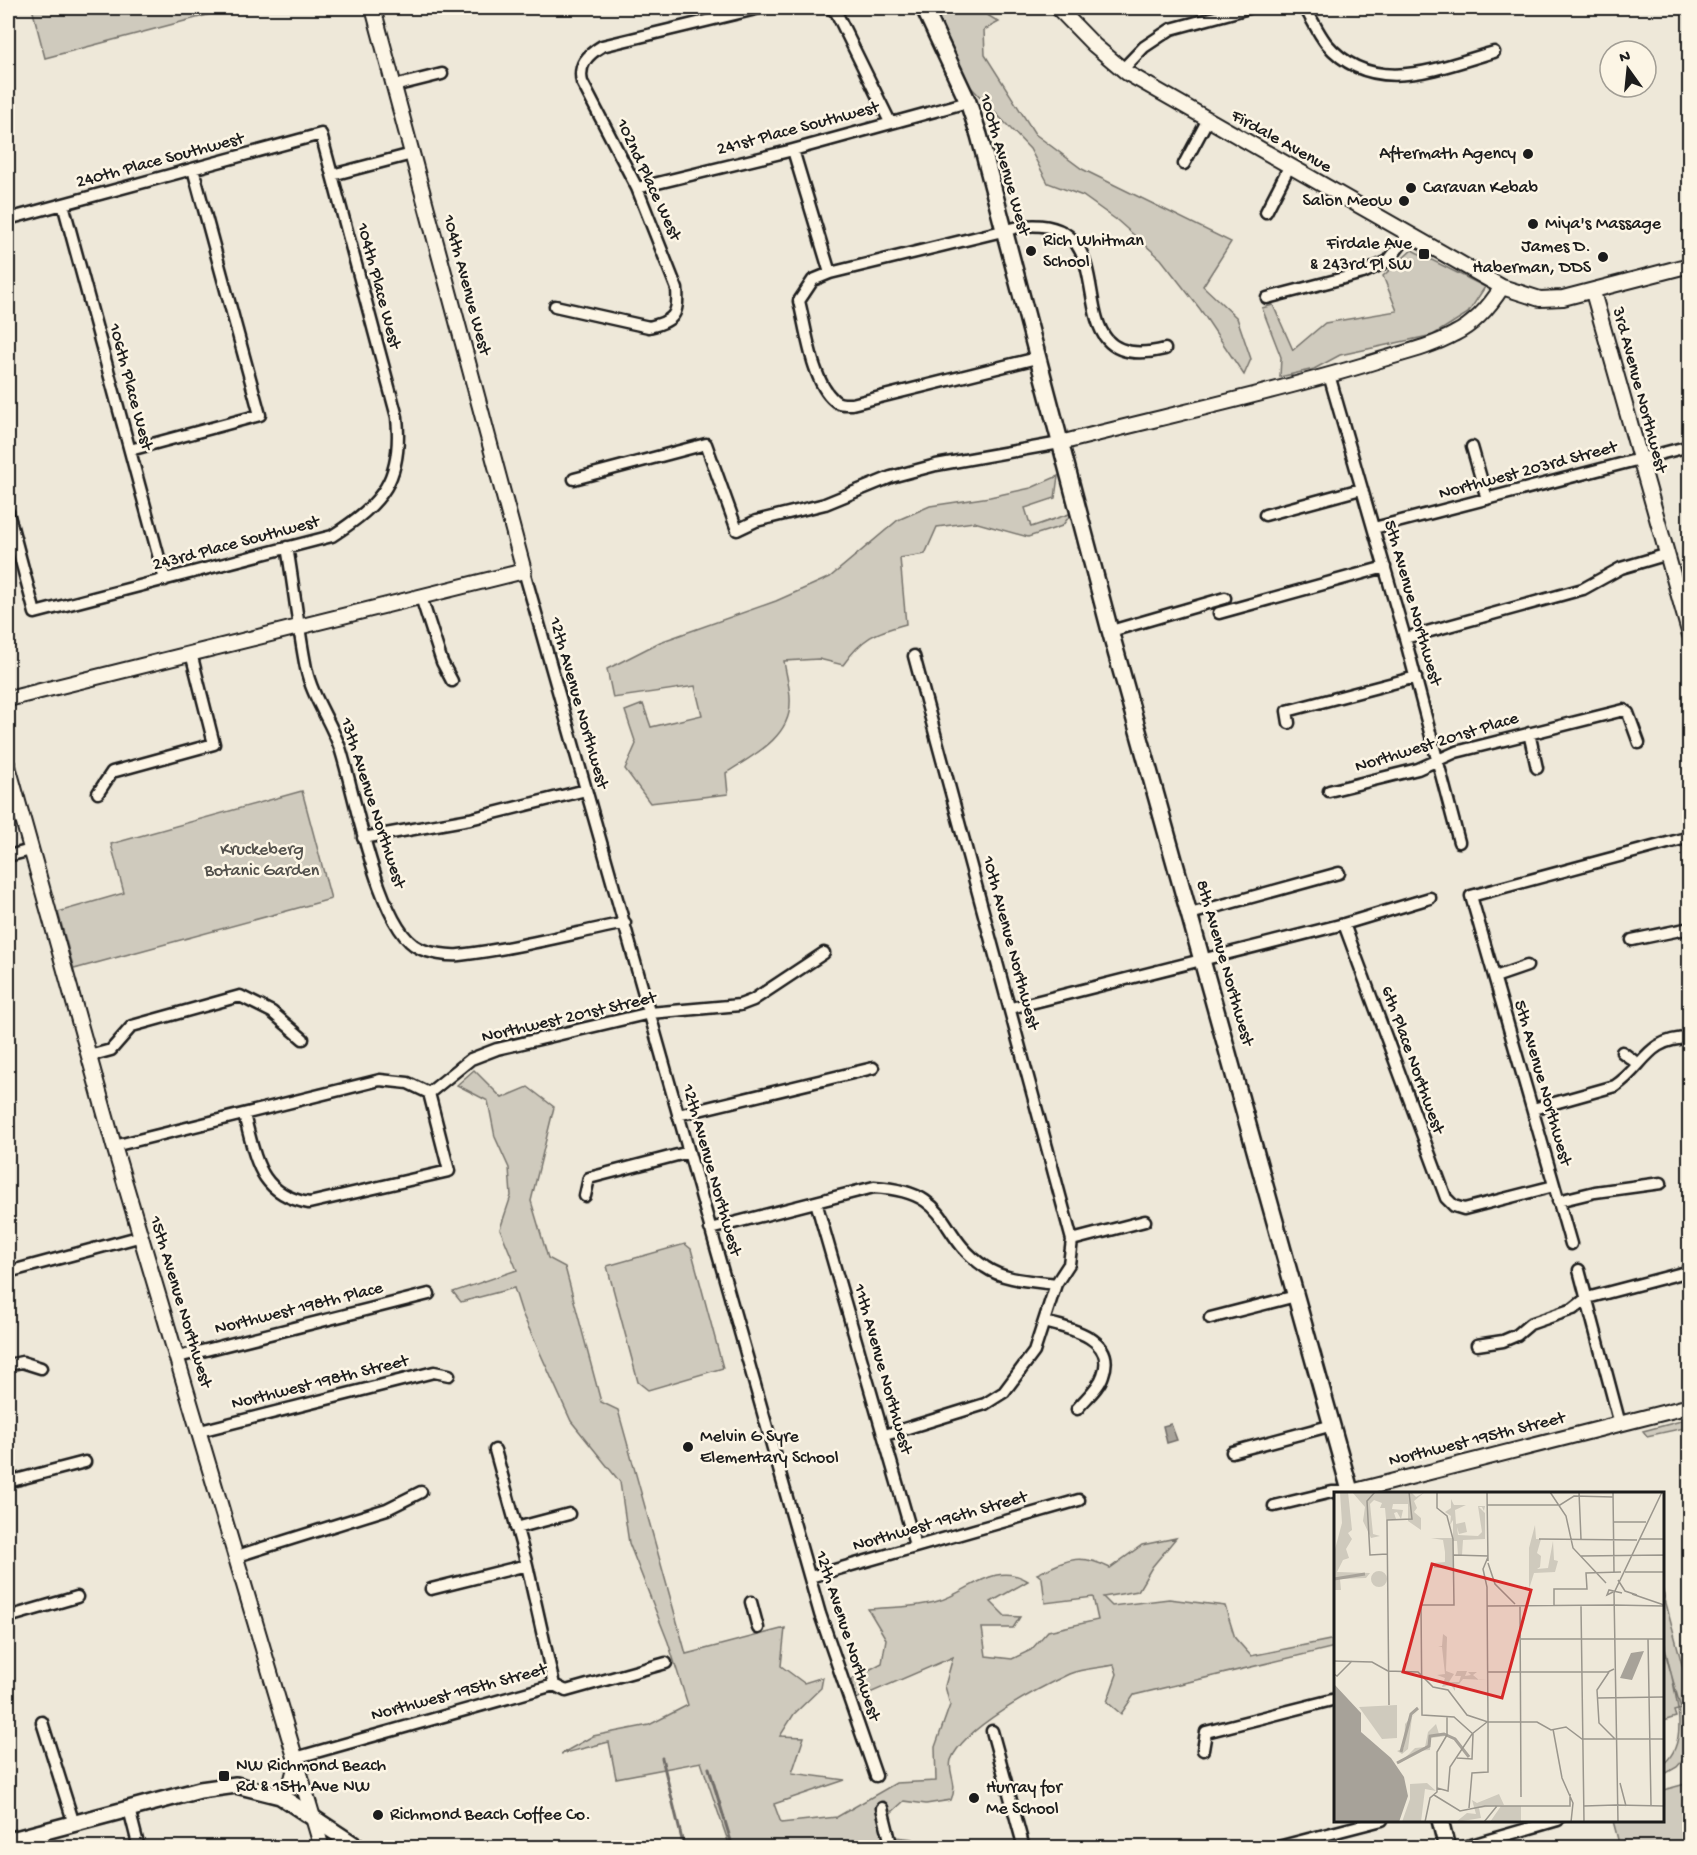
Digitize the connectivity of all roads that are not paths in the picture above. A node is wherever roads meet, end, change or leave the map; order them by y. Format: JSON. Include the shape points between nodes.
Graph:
{"nodes":[{"id":1,"x":373,"y":8,"type":"edge"},
{"id":2,"x":755,"y":8,"type":"edge"},
{"id":3,"x":830,"y":8,"type":"edge"},
{"id":4,"x":924,"y":8,"type":"edge"},
{"id":5,"x":1058,"y":8,"type":"edge"},
{"id":6,"x":1248,"y":8,"type":"edge"},
{"id":7,"x":1305,"y":8,"type":"edge"},
{"id":8,"x":1494,"y":52,"type":"dead end"},
{"id":9,"x":1122,"y":70,"type":"junction"},
{"id":10,"x":442,"y":74,"type":"dead end"},
{"id":11,"x":394,"y":86,"type":"junction"},
{"id":12,"x":968,"y":102,"type":"junction"},
{"id":13,"x":1207,"y":121,"type":"junction"},
{"id":14,"x":890,"y":122,"type":"junction"},
{"id":15,"x":321,"y":134,"type":"joint"},
{"id":16,"x":793,"y":150,"type":"junction"},
{"id":17,"x":412,"y":154,"type":"junction"},
{"id":18,"x":1184,"y":164,"type":"dead end"},
{"id":19,"x":1289,"y":167,"type":"junction"},
{"id":20,"x":193,"y":169,"type":"junction"},
{"id":21,"x":332,"y":175,"type":"junction"},
{"id":22,"x":637,"y":188,"type":"junction"},
{"id":23,"x":63,"y":204,"type":"junction"},
{"id":24,"x":1266,"y":212,"type":"dead end"},
{"id":25,"x":8,"y":219,"type":"edge"},
{"id":26,"x":1002,"y":230,"type":"junction"},
{"id":27,"x":1409,"y":234,"type":"junction"},
{"id":28,"x":1689,"y":265,"type":"edge"},
{"id":29,"x":830,"y":273,"type":"junction"},
{"id":30,"x":1502,"y":287,"type":"junction"},
{"id":31,"x":1593,"y":292,"type":"junction"},
{"id":32,"x":1267,"y":298,"type":"dead end"},
{"id":33,"x":555,"y":306,"type":"dead end"},
{"id":34,"x":1165,"y":349,"type":"dead end"},
{"id":35,"x":1037,"y":358,"type":"junction"},
{"id":36,"x":1329,"y":375,"type":"junction"},
{"id":37,"x":1060,"y":443,"type":"junction"},
{"id":38,"x":1689,"y":446,"type":"edge"},
{"id":39,"x":399,"y":447,"type":"joint"},
{"id":40,"x":1472,"y":447,"type":"dead end"},
{"id":41,"x":130,"y":450,"type":"junction"},
{"id":42,"x":1639,"y":459,"type":"junction"},
{"id":43,"x":574,"y":479,"type":"dead end"},
{"id":44,"x":1360,"y":489,"type":"junction"},
{"id":45,"x":1487,"y":499,"type":"junction"},
{"id":46,"x":8,"y":512,"type":"edge"},
{"id":47,"x":1265,"y":515,"type":"dead end"},
{"id":48,"x":1374,"y":528,"type":"junction"},
{"id":49,"x":287,"y":547,"type":"junction"},
{"id":50,"x":1665,"y":555,"type":"junction"},
{"id":51,"x":1385,"y":567,"type":"junction"},
{"id":52,"x":524,"y":571,"type":"junction"},
{"id":53,"x":165,"y":580,"type":"junction"},
{"id":54,"x":421,"y":597,"type":"junction"},
{"id":55,"x":1225,"y":598,"type":"dead end"},
{"id":56,"x":1218,"y":613,"type":"dead end"},
{"id":57,"x":300,"y":626,"type":"junction"},
{"id":58,"x":1688,"y":627,"type":"edge"},
{"id":59,"x":1110,"y":631,"type":"junction"},
{"id":60,"x":1405,"y":638,"type":"junction"},
{"id":61,"x":191,"y":653,"type":"junction"},
{"id":62,"x":915,"y":656,"type":"dead end"},
{"id":63,"x":1416,"y":676,"type":"junction"},
{"id":64,"x":452,"y":681,"type":"dead end"},
{"id":65,"x":8,"y":698,"type":"edge"},
{"id":66,"x":1288,"y":723,"type":"dead end"},
{"id":67,"x":1529,"y":733,"type":"junction"},
{"id":68,"x":1639,"y":742,"type":"dead end"},
{"id":69,"x":1438,"y":760,"type":"junction"},
{"id":70,"x":8,"y":766,"type":"edge"},
{"id":71,"x":1537,"y":768,"type":"dead end"},
{"id":72,"x":586,"y":790,"type":"junction"},
{"id":73,"x":1329,"y":792,"type":"dead end"},
{"id":74,"x":98,"y":793,"type":"dead end"},
{"id":75,"x":1689,"y":837,"type":"edge"},
{"id":76,"x":363,"y":838,"type":"junction"},
{"id":77,"x":1459,"y":842,"type":"dead end"},
{"id":78,"x":31,"y":850,"type":"junction"},
{"id":79,"x":8,"y":856,"type":"edge"},
{"id":80,"x":1339,"y":873,"type":"dead end"},
{"id":81,"x":1430,"y":898,"type":"dead end"},
{"id":82,"x":1190,"y":914,"type":"junction"},
{"id":83,"x":625,"y":923,"type":"junction"},
{"id":84,"x":1344,"y":924,"type":"junction"},
{"id":85,"x":1689,"y":928,"type":"edge"},
{"id":86,"x":1632,"y":940,"type":"dead end"},
{"id":87,"x":824,"y":953,"type":"dead end"},
{"id":88,"x":1203,"y":960,"type":"junction"},
{"id":89,"x":1527,"y":966,"type":"dead end"},
{"id":90,"x":1494,"y":977,"type":"junction"},
{"id":91,"x":1011,"y":1008,"type":"junction"},
{"id":92,"x":650,"y":1013,"type":"junction"},
{"id":93,"x":1689,"y":1038,"type":"edge"},
{"id":94,"x":303,"y":1039,"type":"dead end"},
{"id":95,"x":1623,"y":1052,"type":"dead end"},
{"id":96,"x":89,"y":1056,"type":"junction"},
{"id":97,"x":1638,"y":1064,"type":"junction"},
{"id":98,"x":873,"y":1068,"type":"dead end"},
{"id":99,"x":429,"y":1094,"type":"junction"},
{"id":100,"x":1533,"y":1109,"type":"junction"},
{"id":101,"x":678,"y":1114,"type":"junction"},
{"id":102,"x":244,"y":1115,"type":"junction"},
{"id":103,"x":114,"y":1146,"type":"junction"},
{"id":104,"x":689,"y":1152,"type":"junction"},
{"id":105,"x":1660,"y":1184,"type":"dead end"},
{"id":106,"x":1554,"y":1186,"type":"junction"},
{"id":107,"x":585,"y":1196,"type":"dead end"},
{"id":108,"x":816,"y":1202,"type":"junction"},
{"id":109,"x":1558,"y":1202,"type":"junction"},
{"id":110,"x":1145,"y":1221,"type":"dead end"},
{"id":111,"x":710,"y":1229,"type":"junction"},
{"id":112,"x":142,"y":1236,"type":"junction"},
{"id":113,"x":1072,"y":1240,"type":"junction"},
{"id":114,"x":1571,"y":1244,"type":"dead end"},
{"id":115,"x":1579,"y":1270,"type":"dead end"},
{"id":116,"x":1689,"y":1270,"type":"edge"},
{"id":117,"x":8,"y":1272,"type":"edge"},
{"id":118,"x":1056,"y":1284,"type":"junction"},
{"id":119,"x":429,"y":1294,"type":"dead end"},
{"id":120,"x":1296,"y":1296,"type":"junction"},
{"id":121,"x":1587,"y":1298,"type":"junction"},
{"id":122,"x":1210,"y":1318,"type":"dead end"},
{"id":123,"x":1044,"y":1322,"type":"junction"},
{"id":124,"x":1477,"y":1344,"type":"dead end"},
{"id":125,"x":178,"y":1357,"type":"junction"},
{"id":126,"x":8,"y":1365,"type":"edge"},
{"id":127,"x":41,"y":1368,"type":"dead end"},
{"id":128,"x":449,"y":1375,"type":"dead end"},
{"id":129,"x":1689,"y":1406,"type":"edge"},
{"id":130,"x":1077,"y":1409,"type":"dead end"},
{"id":131,"x":1620,"y":1424,"type":"junction"},
{"id":132,"x":1333,"y":1425,"type":"junction"},
{"id":133,"x":200,"y":1431,"type":"junction"},
{"id":134,"x":885,"y":1434,"type":"junction"},
{"id":135,"x":495,"y":1450,"type":"dead end"},
{"id":136,"x":1232,"y":1452,"type":"dead end"},
{"id":137,"x":85,"y":1462,"type":"dead end"},
{"id":138,"x":8,"y":1482,"type":"edge"},
{"id":139,"x":421,"y":1492,"type":"dead end"},
{"id":140,"x":1334,"y":1492,"type":"edge"},
{"id":141,"x":1351,"y":1492,"type":"edge"},
{"id":142,"x":1355,"y":1492,"type":"edge"},
{"id":143,"x":1079,"y":1500,"type":"dead end"},
{"id":144,"x":1274,"y":1506,"type":"dead end"},
{"id":145,"x":569,"y":1514,"type":"dead end"},
{"id":146,"x":516,"y":1528,"type":"junction"},
{"id":147,"x":915,"y":1545,"type":"junction"},
{"id":148,"x":237,"y":1556,"type":"junction"},
{"id":149,"x":527,"y":1565,"type":"junction"},
{"id":150,"x":810,"y":1577,"type":"junction"},
{"id":151,"x":431,"y":1589,"type":"dead end"},
{"id":152,"x":77,"y":1598,"type":"dead end"},
{"id":153,"x":751,"y":1602,"type":"dead end"},
{"id":154,"x":8,"y":1617,"type":"edge"},
{"id":155,"x":758,"y":1628,"type":"dead end"},
{"id":156,"x":666,"y":1663,"type":"dead end"},
{"id":157,"x":554,"y":1685,"type":"junction"},
{"id":158,"x":1334,"y":1699,"type":"edge"},
{"id":159,"x":42,"y":1722,"type":"dead end"},
{"id":160,"x":992,"y":1731,"type":"dead end"},
{"id":161,"x":1203,"y":1750,"type":"dead end"},
{"id":162,"x":296,"y":1760,"type":"junction"},
{"id":163,"x":876,"y":1776,"type":"dead end"},
{"id":164,"x":280,"y":1796,"type":"junction"},
{"id":165,"x":882,"y":1808,"type":"dead end"},
{"id":166,"x":129,"y":1809,"type":"junction"},
{"id":167,"x":313,"y":1817,"type":"junction"},
{"id":168,"x":1378,"y":1822,"type":"edge"},
{"id":169,"x":1440,"y":1822,"type":"edge"},
{"id":170,"x":1554,"y":1822,"type":"edge"},
{"id":171,"x":74,"y":1824,"type":"junction"},
{"id":172,"x":8,"y":1841,"type":"edge"},
{"id":173,"x":32,"y":1841,"type":"edge"},
{"id":174,"x":358,"y":1847,"type":"edge"},
{"id":175,"x":1278,"y":1847,"type":"edge"},
{"id":176,"x":139,"y":1848,"type":"edge"},
{"id":177,"x":322,"y":1848,"type":"edge"},
{"id":178,"x":892,"y":1848,"type":"edge"},
{"id":179,"x":1024,"y":1848,"type":"edge"},
{"id":180,"x":1447,"y":1848,"type":"edge"},
{"id":181,"x":1461,"y":1848,"type":"edge"}],
"edges":[{"from":1,"to":11,"type":"street","name":"104th Avenue West"},
{"from":2,"to":22,"type":"street","name":"102nd Place West","via":[[602,46],[584,61],[580,71],[582,82]]},
{"from":3,"to":14,"type":"street","via":[[836,12]]},
{"from":4,"to":12,"type":"main road","name":"100th Avenue West"},
{"from":5,"to":9,"type":"street","name":"Firdale Avenue"},
{"from":6,"to":9,"type":"street","via":[[1172,29],[1144,48]]},
{"from":7,"to":8,"type":"street","via":[[1326,43],[1366,72],[1394,77],[1418,74]]},
{"from":9,"to":13,"type":"street","name":"Firdale Avenue"},
{"from":10,"to":11,"type":"street"},
{"from":11,"to":17,"type":"street","name":"104th Avenue West"},
{"from":12,"to":14,"type":"street","name":"241st Place Southwest"},
{"from":12,"to":26,"type":"main road","name":"100th Avenue West"},
{"from":13,"to":18,"type":"street"},
{"from":13,"to":19,"type":"street","name":"Firdale Avenue"},
{"from":14,"to":16,"type":"street","name":"241st Place Southwest"},
{"from":15,"to":20,"type":"street","name":"240th Place Southwest"},
{"from":15,"to":21,"type":"street","name":"104th Place West"},
{"from":16,"to":22,"type":"street","name":"241st Place Southwest"},
{"from":16,"to":29,"type":"street"},
{"from":17,"to":21,"type":"street"},
{"from":17,"to":52,"type":"street","name":"104th Avenue West"},
{"from":19,"to":24,"type":"street"},
{"from":19,"to":27,"type":"street","name":"Firdale Avenue"},
{"from":20,"to":23,"type":"street","name":"240th Place Southwest"},
{"from":20,"to":41,"type":"street","via":[[260,415]]},
{"from":21,"to":39,"type":"street","name":"104th Place West","via":[[396,417]]},
{"from":22,"to":33,"type":"street","name":"102nd Place West","via":[[677,289],[674,317],[649,327]]},
{"from":23,"to":25,"type":"street","name":"240th Place Southwest"},
{"from":23,"to":41,"type":"street","name":"106th Place West"},
{"from":26,"to":29,"type":"street"},
{"from":26,"to":34,"type":"street","via":[[1050,226],[1069,236],[1082,249],[1094,311],[1105,337],[1131,353]]},
{"from":26,"to":35,"type":"main road","name":"100th Avenue West"},
{"from":27,"to":30,"type":"street","name":"Firdale Avenue"},
{"from":27,"to":32,"type":"street","via":[[1388,261],[1363,273]]},
{"from":28,"to":31,"type":"street","name":"Firdale Avenue"},
{"from":29,"to":35,"type":"street","via":[[813,280],[800,301],[815,368],[833,400],[841,404]]},
{"from":30,"to":31,"type":"street","name":"Firdale Avenue","via":[[1540,299]]},
{"from":30,"to":36,"type":"street","via":[[1490,305],[1455,334]]},
{"from":31,"to":42,"type":"street","name":"3rd Avenue Northwest"},
{"from":35,"to":37,"type":"main road","name":"100th Avenue West"},
{"from":36,"to":37,"type":"street"},
{"from":36,"to":44,"type":"street","name":"5th Avenue Northwest"},
{"from":37,"to":43,"type":"street","via":[[891,477],[825,504],[756,521],[737,530],[706,444]]},
{"from":37,"to":59,"type":"main road","name":"8th Avenue Northwest"},
{"from":38,"to":42,"type":"street","name":"Northwest 203rd Street"},
{"from":39,"to":49,"type":"street","name":"243rd Place Southwest","via":[[382,495],[362,517],[332,536]]},
{"from":40,"to":45,"type":"street"},
{"from":41,"to":53,"type":"street","name":"106th Place West"},
{"from":42,"to":45,"type":"street","name":"Northwest 203rd Street"},
{"from":42,"to":50,"type":"street","name":"3rd Avenue Northwest"},
{"from":44,"to":47,"type":"street"},
{"from":44,"to":48,"type":"street","name":"5th Avenue Northwest"},
{"from":45,"to":48,"type":"street","name":"Northwest 203rd Street"},
{"from":46,"to":53,"type":"street","name":"243rd Place Southwest","via":[[35,613]]},
{"from":48,"to":51,"type":"street","name":"5th Avenue Northwest"},
{"from":49,"to":53,"type":"street","name":"243rd Place Southwest"},
{"from":49,"to":57,"type":"street","name":"13th Avenue Northwest"},
{"from":50,"to":58,"type":"street","name":"3rd Avenue Northwest"},
{"from":50,"to":60,"type":"street","via":[[1621,568],[1583,589]]},
{"from":51,"to":56,"type":"street"},
{"from":51,"to":60,"type":"street","name":"5th Avenue Northwest"},
{"from":52,"to":54,"type":"street"},
{"from":52,"to":72,"type":"street","name":"12th Avenue Northwest"},
{"from":54,"to":57,"type":"street"},
{"from":54,"to":64,"type":"street"},
{"from":55,"to":59,"type":"street"},
{"from":57,"to":61,"type":"street"},
{"from":57,"to":76,"type":"street","name":"13th Avenue Northwest","via":[[306,670],[341,751]]},
{"from":59,"to":82,"type":"main road","name":"8th Avenue Northwest"},
{"from":60,"to":63,"type":"street","name":"5th Avenue Northwest"},
{"from":61,"to":65,"type":"street"},
{"from":61,"to":74,"type":"street","via":[[214,744],[112,772]]},
{"from":62,"to":91,"type":"street","name":"10th Avenue Northwest"},
{"from":63,"to":66,"type":"street","via":[[1287,711]]},
{"from":63,"to":69,"type":"street","name":"5th Avenue Northwest"},
{"from":67,"to":68,"type":"street","name":"Northwest 201st Place","via":[[1624,710]]},
{"from":67,"to":69,"type":"street","name":"Northwest 201st Place"},
{"from":67,"to":71,"type":"street"},
{"from":69,"to":73,"type":"street","name":"Northwest 201st Place","via":[[1418,769]]},
{"from":69,"to":77,"type":"street","name":"5th Avenue Northwest"},
{"from":70,"to":78,"type":"street","name":"15th Avenue Northwest"},
{"from":72,"to":76,"type":"street","via":[[470,819]]},
{"from":72,"to":83,"type":"street","name":"12th Avenue Northwest"},
{"from":75,"to":90,"type":"street","name":"5th Avenue Northwest","via":[[1471,896]]},
{"from":76,"to":83,"type":"street","name":"13th Avenue Northwest","via":[[390,911],[418,948],[457,956]]},
{"from":78,"to":79,"type":"street"},
{"from":78,"to":96,"type":"street","name":"15th Avenue Northwest"},
{"from":80,"to":82,"type":"street"},
{"from":81,"to":84,"type":"street"},
{"from":82,"to":88,"type":"main road","name":"8th Avenue Northwest"},
{"from":83,"to":92,"type":"street","name":"12th Avenue Northwest"},
{"from":84,"to":88,"type":"street"},
{"from":84,"to":106,"type":"street","name":"6th Place Northwest","via":[[1446,1198],[1464,1209]]},
{"from":85,"to":86,"type":"street"},
{"from":87,"to":92,"type":"street","name":"Northwest 201st Street","via":[[740,1005]]},
{"from":88,"to":91,"type":"street"},
{"from":88,"to":120,"type":"main road","name":"8th Avenue Northwest"},
{"from":89,"to":90,"type":"street"},
{"from":90,"to":100,"type":"street","name":"5th Avenue Northwest"},
{"from":91,"to":113,"type":"street","name":"10th Avenue Northwest"},
{"from":92,"to":99,"type":"street","name":"Northwest 201st Street","via":[[497,1049],[471,1059]]},
{"from":92,"to":101,"type":"street","name":"12th Avenue Northwest"},
{"from":93,"to":97,"type":"street","via":[[1664,1042]]},
{"from":94,"to":96,"type":"street","via":[[272,1012],[240,996],[132,1026],[111,1050]]},
{"from":95,"to":97,"type":"street"},
{"from":96,"to":103,"type":"street","name":"15th Avenue Northwest"},
{"from":97,"to":100,"type":"street","via":[[1615,1086]]},
{"from":98,"to":101,"type":"street"},
{"from":99,"to":102,"type":"street","via":[[408,1083],[380,1080]]},
{"from":99,"to":102,"type":"street","via":[[449,1171],[309,1203],[276,1191],[258,1165]]},
{"from":100,"to":106,"type":"street","name":"5th Avenue Northwest"},
{"from":101,"to":104,"type":"street","name":"12th Avenue Northwest"},
{"from":102,"to":103,"type":"street"},
{"from":103,"to":112,"type":"street","name":"15th Avenue Northwest"},
{"from":104,"to":107,"type":"street","via":[[589,1178]]},
{"from":104,"to":111,"type":"street","name":"12th Avenue Northwest"},
{"from":105,"to":109,"type":"street","via":[[1595,1192]]},
{"from":106,"to":109,"type":"street","name":"5th Avenue Northwest"},
{"from":108,"to":111,"type":"street"},
{"from":108,"to":118,"type":"street","via":[[874,1188],[909,1192],[927,1200],[968,1253],[986,1268],[1013,1278]]},
{"from":108,"to":134,"type":"street","name":"11th Avenue Northwest"},
{"from":109,"to":114,"type":"street","name":"5th Avenue Northwest"},
{"from":110,"to":113,"type":"street"},
{"from":111,"to":150,"type":"street","name":"12th Avenue Northwest"},
{"from":112,"to":117,"type":"street"},
{"from":112,"to":125,"type":"street","name":"15th Avenue Northwest"},
{"from":113,"to":118,"type":"street","via":[[1068,1264]]},
{"from":115,"to":121,"type":"street"},
{"from":116,"to":121,"type":"street"},
{"from":118,"to":123,"type":"street"},
{"from":119,"to":125,"type":"street","name":"Northwest 198th Place"},
{"from":120,"to":122,"type":"street"},
{"from":120,"to":132,"type":"main road","name":"8th Avenue Northwest"},
{"from":121,"to":124,"type":"street","via":[[1573,1309],[1530,1324],[1503,1341]]},
{"from":121,"to":131,"type":"street"},
{"from":123,"to":130,"type":"street","via":[[1091,1337],[1102,1351],[1104,1374]]},
{"from":123,"to":134,"type":"street","via":[[1034,1352],[1004,1392],[985,1404]]},
{"from":125,"to":133,"type":"street","name":"15th Avenue Northwest"},
{"from":126,"to":127,"type":"street","via":[[22,1362]]},
{"from":128,"to":133,"type":"street","name":"Northwest 198th Street","via":[[434,1372]]},
{"from":129,"to":131,"type":"street","name":"Northwest 195th Street"},
{"from":131,"to":142,"type":"street","name":"Northwest 195th Street"},
{"from":132,"to":136,"type":"street"},
{"from":132,"to":141,"type":"main road","name":"8th Avenue Northwest"},
{"from":133,"to":148,"type":"street","name":"15th Avenue Northwest"},
{"from":134,"to":147,"type":"street","name":"11th Avenue Northwest"},
{"from":135,"to":146,"type":"street"},
{"from":137,"to":138,"type":"street"},
{"from":139,"to":148,"type":"street","via":[[387,1509]]},
{"from":140,"to":144,"type":"street","name":"Northwest 195th Street"},
{"from":143,"to":147,"type":"street","name":"Northwest 196th Street"},
{"from":145,"to":146,"type":"street"},
{"from":146,"to":149,"type":"street"},
{"from":147,"to":150,"type":"street","name":"Northwest 196th Street"},
{"from":148,"to":162,"type":"street","name":"15th Avenue Northwest"},
{"from":149,"to":151,"type":"street"},
{"from":149,"to":157,"type":"street"},
{"from":150,"to":163,"type":"street","name":"12th Avenue Northwest"},
{"from":152,"to":154,"type":"street"},
{"from":153,"to":155,"type":"street"},
{"from":156,"to":157,"type":"street","name":"Northwest 195th Street","via":[[566,1691]]},
{"from":157,"to":162,"type":"street","name":"Northwest 195th Street"},
{"from":158,"to":161,"type":"street","via":[[1206,1732]]},
{"from":159,"to":171,"type":"street"},
{"from":160,"to":179,"type":"street"},
{"from":162,"to":164,"type":"street","via":[[296,1775]]},
{"from":162,"to":167,"type":"street","name":"15th Avenue Northwest"},
{"from":164,"to":166,"type":"main road","via":[[236,1785],[200,1790]]},
{"from":164,"to":167,"type":"main road"},
{"from":165,"to":178,"type":"street"},
{"from":166,"to":171,"type":"main road"},
{"from":166,"to":176,"type":"street"},
{"from":167,"to":174,"type":"main road"},
{"from":167,"to":177,"type":"street","name":"15th Avenue Northwest"},
{"from":168,"to":175,"type":"street"},
{"from":169,"to":180,"type":"main road"},
{"from":170,"to":181,"type":"street"},
{"from":171,"to":173,"type":"main road"},
{"from":172,"to":173,"type":"main road"}]}
